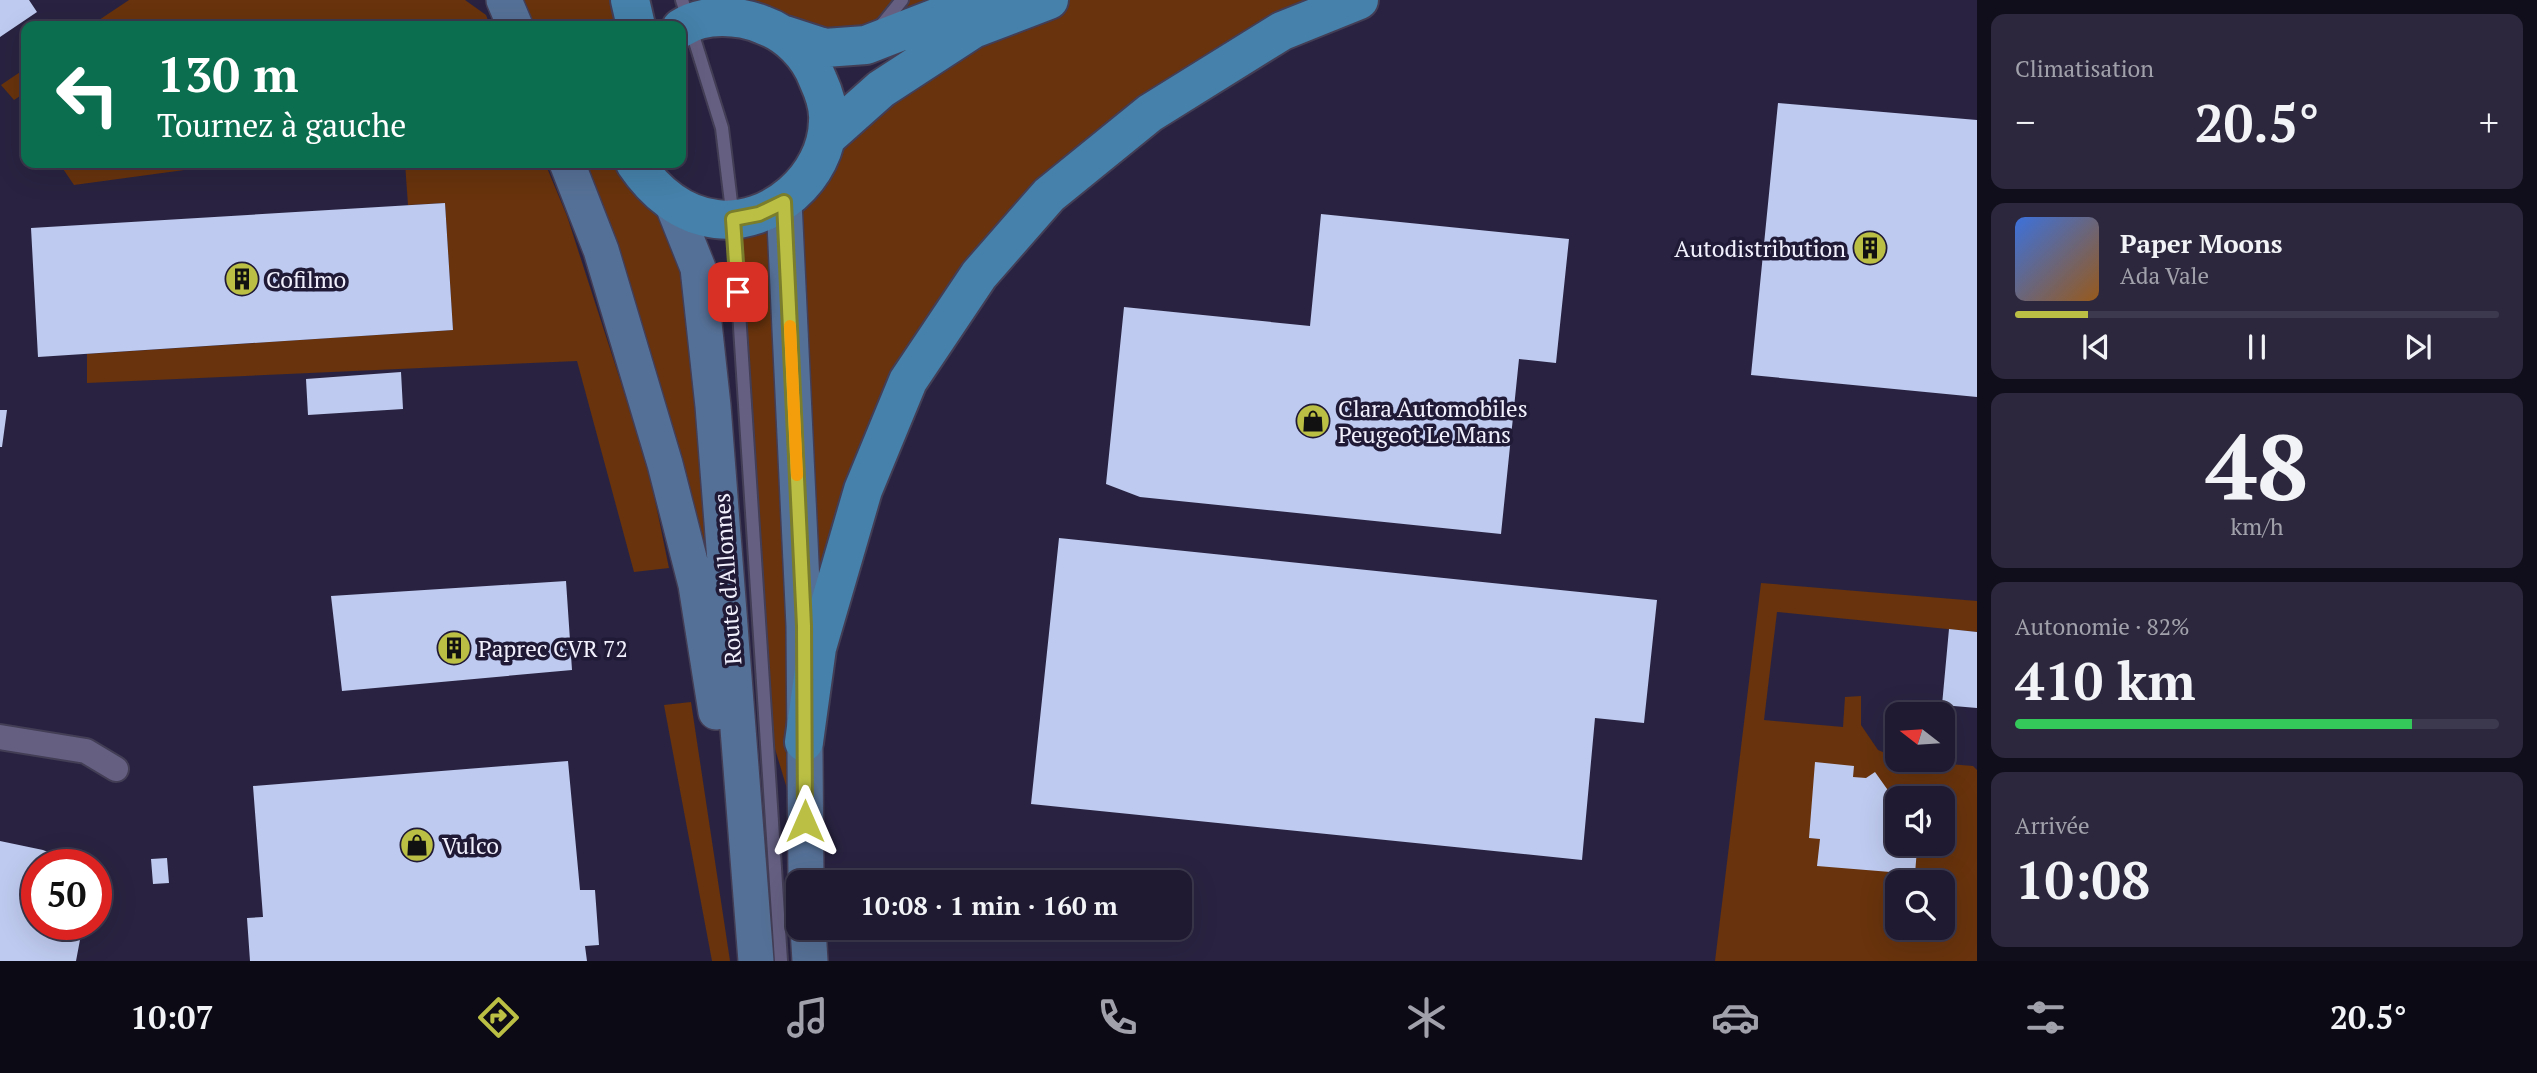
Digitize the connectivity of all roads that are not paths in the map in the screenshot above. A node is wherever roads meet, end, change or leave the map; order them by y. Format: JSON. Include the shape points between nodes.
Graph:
{"nodes":[{"id":1,"x":505,"y":0,"type":"edge"},
{"id":2,"x":630,"y":0,"type":"edge"},
{"id":3,"x":902,"y":0,"type":"edge"},
{"id":4,"x":982,"y":0,"type":"edge"},
{"id":5,"x":1049,"y":0,"type":"edge"},
{"id":6,"x":1359,"y":0,"type":"edge"},
{"id":7,"x":744,"y":10,"type":"edge"},
{"id":8,"x":684,"y":17,"type":"edge"},
{"id":9,"x":513,"y":21,"type":"edge"},
{"id":10,"x":635,"y":21,"type":"edge"},
{"id":11,"x":686,"y":23,"type":"edge"},
{"id":12,"x":785,"y":36,"type":"junction"},
{"id":13,"x":866,"y":45,"type":"junction"},
{"id":14,"x":826,"y":138,"type":"junction"},
{"id":15,"x":569,"y":168,"type":"edge"},
{"id":16,"x":639,"y":168,"type":"edge"},
{"id":17,"x":784,"y":202,"type":"junction"},
{"id":18,"x":672,"y":203,"type":"junction"},
{"id":19,"x":733,"y":219,"type":"junction"},
{"id":20,"x":0,"y":737,"type":"edge"},
{"id":21,"x":804,"y":742,"type":"junction"},
{"id":22,"x":116,"y":769,"type":"dead end"},
{"id":23,"x":806,"y":870,"type":"edge"},
{"id":24,"x":750,"y":880,"type":"junction"},
{"id":25,"x":809,"y":940,"type":"edge"},
{"id":26,"x":756,"y":961,"type":"edge"},
{"id":27,"x":781,"y":961,"type":"edge"},
{"id":28,"x":810,"y":961,"type":"edge"}],
"edges":[{"from":1,"to":9,"type":"main road"},
{"from":2,"to":10,"type":"main road"},
{"from":3,"to":13,"type":"lane"},
{"from":4,"to":13,"type":"main road"},
{"from":5,"to":14,"type":"main road","via":[[974,29],[881,89]]},
{"from":6,"to":21,"type":"main road","via":[[1282,31],[1150,113],[1049,195],[979,275],[908,381],[863,490],[817,648]]},
{"from":7,"to":8,"type":"main road","via":[[716,17]]},
{"from":7,"to":12,"type":"main road"},
{"from":11,"to":19,"type":"lane","via":[[722,128]]},
{"from":12,"to":13,"type":"main road","via":[[825,48]]},
{"from":12,"to":14,"type":"main road","via":[[812,64],[819,81],[826,100]]},
{"from":14,"to":17,"type":"main road","via":[[811,174]]},
{"from":15,"to":24,"type":"main road","via":[[601,250],[696,585],[723,753]]},
{"from":16,"to":18,"type":"main road"},
{"from":17,"to":19,"type":"main road"},
{"from":17,"to":21,"type":"main road","via":[[804,612]]},
{"from":18,"to":19,"type":"main road","via":[[701,216]]},
{"from":18,"to":24,"type":"main road","name":"Route d'Allonnes","via":[[698,268]]},
{"from":19,"to":27,"type":"lane"},
{"from":20,"to":22,"type":"street","via":[[86,751]]},
{"from":21,"to":23,"type":"main road"},
{"from":24,"to":26,"type":"main road","name":"Route d'Allonnes"},
{"from":25,"to":28,"type":"main road"}]}
